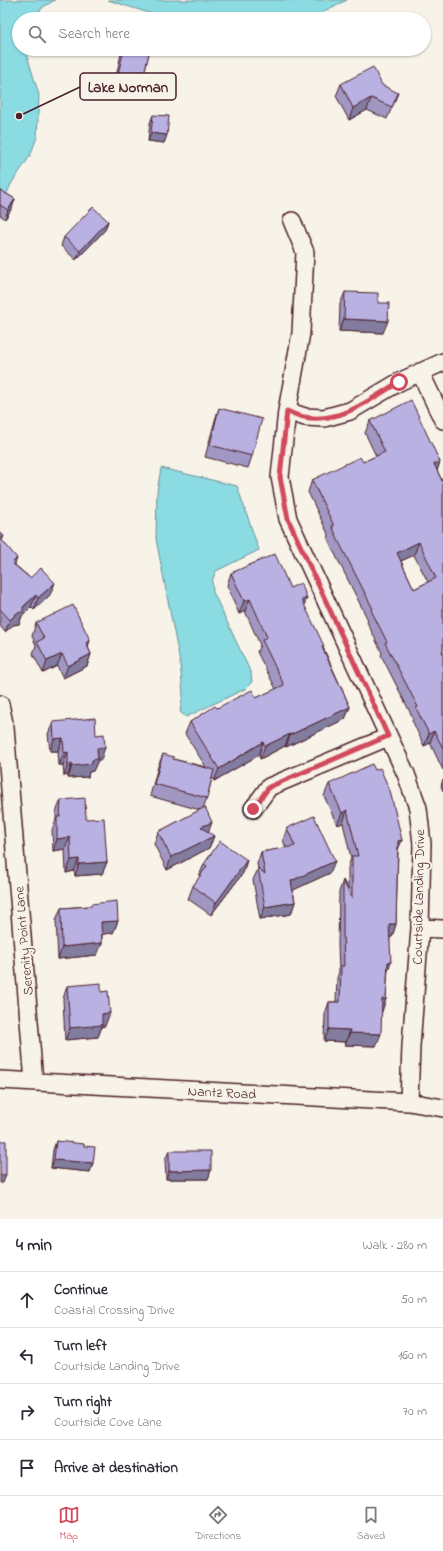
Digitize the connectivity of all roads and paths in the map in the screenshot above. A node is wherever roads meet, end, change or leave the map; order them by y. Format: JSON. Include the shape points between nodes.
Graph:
{"nodes":[{"id":1,"x":292,"y":221,"type":"dead end"},
{"id":2,"x":443,"y":362,"type":"edge"},
{"id":3,"x":420,"y":372,"type":"junction"},
{"id":4,"x":287,"y":411,"type":"junction"},
{"id":5,"x":443,"y":420,"type":"edge"},
{"id":6,"x":0,"y":704,"type":"edge"},
{"id":7,"x":388,"y":736,"type":"junction"},
{"id":8,"x":253,"y":809,"type":"dead end"},
{"id":9,"x":420,"y":928,"type":"junction"},
{"id":10,"x":443,"y":929,"type":"edge"},
{"id":11,"x":0,"y":1080,"type":"edge"},
{"id":12,"x":34,"y":1082,"type":"junction"},
{"id":13,"x":409,"y":1102,"type":"junction"},
{"id":14,"x":443,"y":1108,"type":"edge"}],
"edges":[{"from":1,"to":4,"type":"street","name":"Courtside Landing Drive","via":[[305,252],[301,333]]},
{"from":2,"to":3,"type":"street"},
{"from":3,"to":4,"type":"street","via":[[350,411],[324,418],[305,417]]},
{"from":3,"to":5,"type":"street"},
{"from":4,"to":7,"type":"street","name":"Courtside Landing Drive","via":[[280,477],[288,519]]},
{"from":6,"to":12,"type":"street","name":"Serenity Point Lane","via":[[5,728]]},
{"from":7,"to":8,"type":"street","via":[[269,787]]},
{"from":7,"to":9,"type":"street","name":"Courtside Landing Drive","via":[[418,808],[422,844]]},
{"from":9,"to":10,"type":"street"},
{"from":9,"to":13,"type":"street","name":"Courtside Landing Drive"},
{"from":11,"to":12,"type":"street","name":"Nantz Road"},
{"from":12,"to":13,"type":"street","name":"Nantz Road"},
{"from":13,"to":14,"type":"street","name":"Nantz Road"}]}
